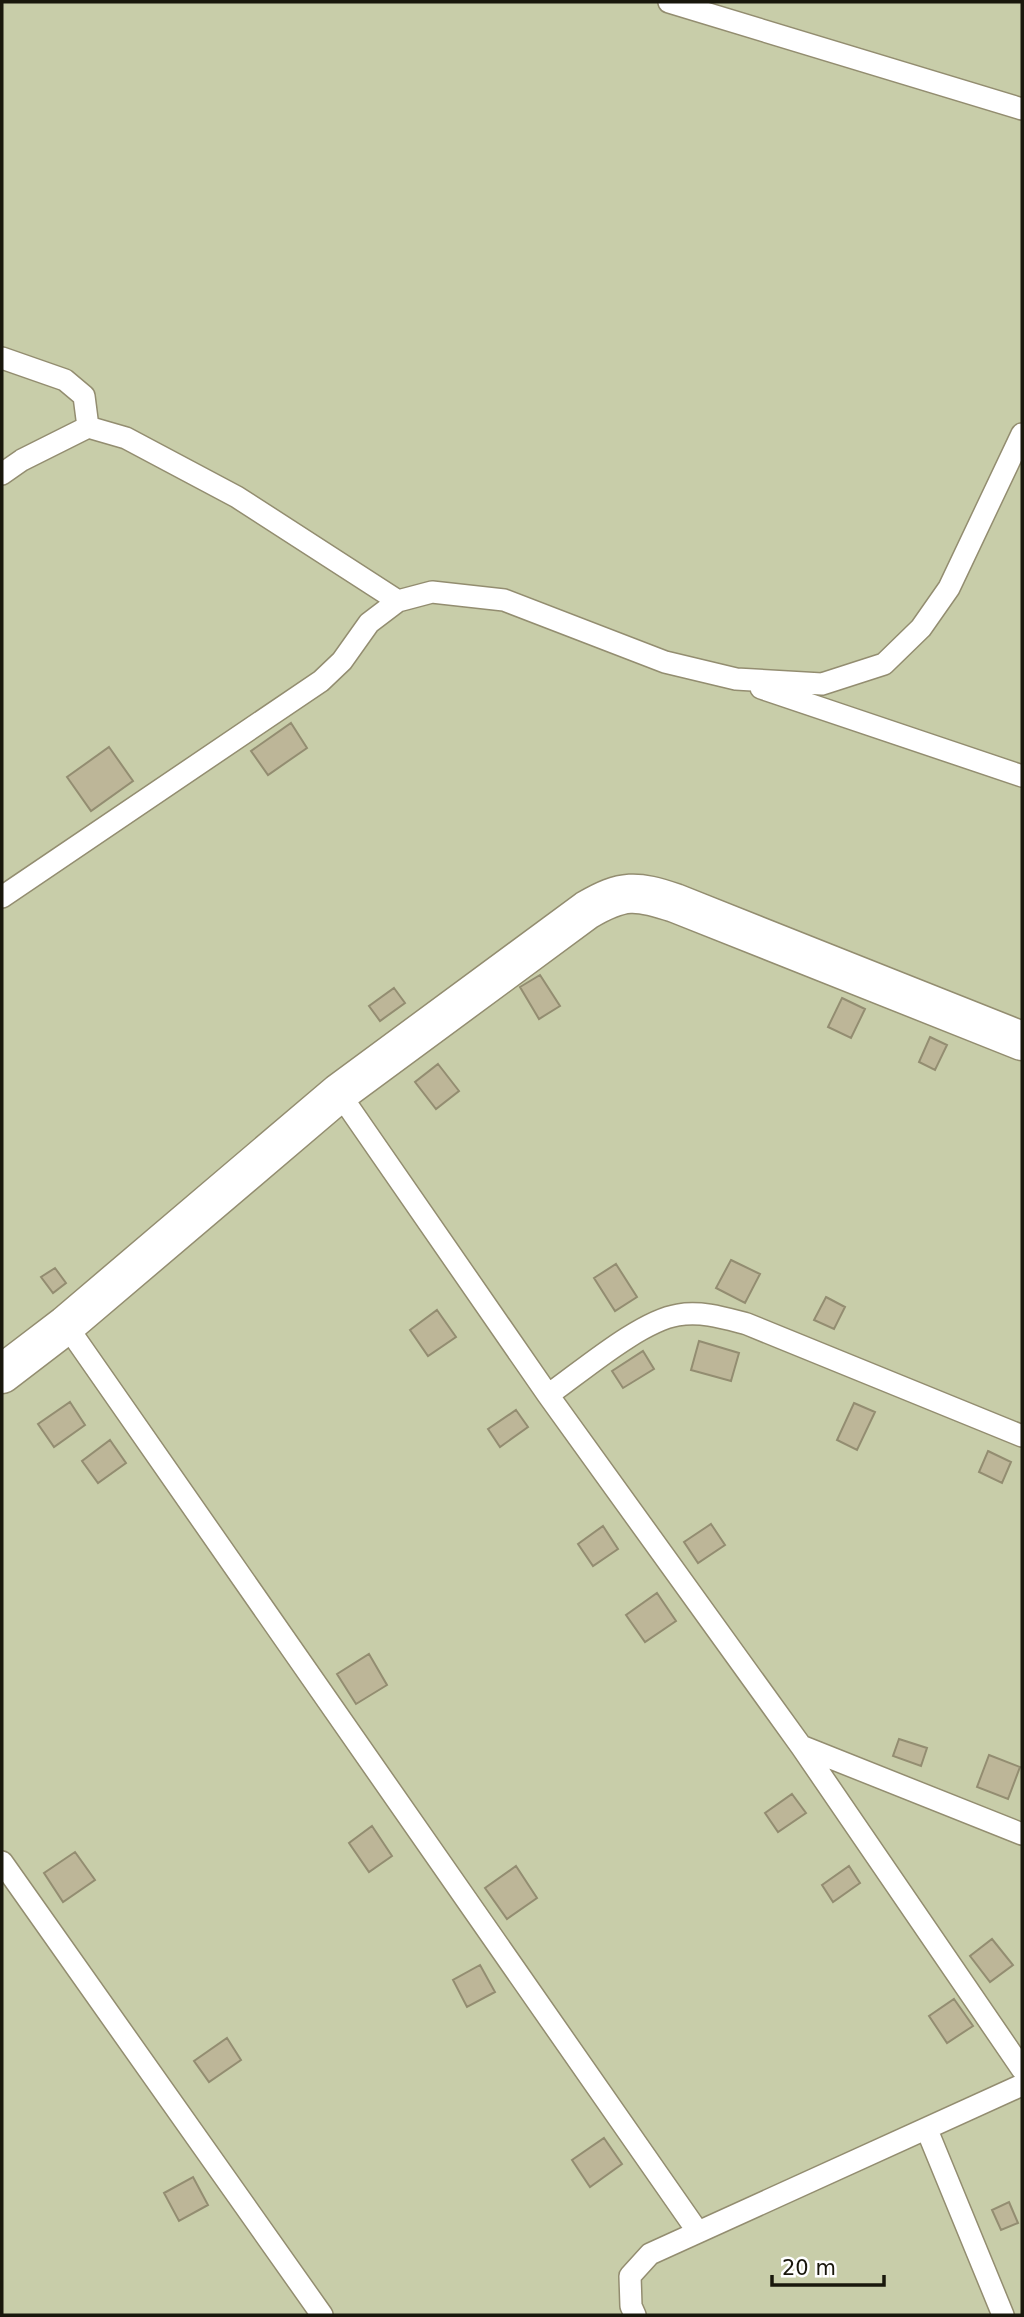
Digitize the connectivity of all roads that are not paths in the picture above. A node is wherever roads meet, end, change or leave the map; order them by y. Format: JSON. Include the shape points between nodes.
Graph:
{"nodes":[{"id":1,"x":669,"y":2,"type":"edge"},
{"id":2,"x":1022,"y":109,"type":"edge"},
{"id":3,"x":2,"y":358,"type":"edge"},
{"id":4,"x":88,"y":428,"type":"junction"},
{"id":5,"x":1022,"y":435,"type":"edge"},
{"id":6,"x":2,"y":474,"type":"edge"},
{"id":7,"x":398,"y":601,"type":"junction"},
{"id":8,"x":736,"y":680,"type":"junction"},
{"id":9,"x":1022,"y":776,"type":"edge"},
{"id":10,"x":2,"y":897,"type":"edge"},
{"id":11,"x":1022,"y":1041,"type":"edge"},
{"id":12,"x":339,"y":1093,"type":"junction"},
{"id":13,"x":66,"y":1325,"type":"junction"},
{"id":14,"x":2,"y":1374,"type":"edge"},
{"id":15,"x":548,"y":1395,"type":"junction"},
{"id":16,"x":1022,"y":1436,"type":"edge"},
{"id":17,"x":801,"y":1746,"type":"junction"},
{"id":18,"x":1022,"y":1834,"type":"edge"},
{"id":19,"x":2,"y":1862,"type":"edge"},
{"id":20,"x":1022,"y":2069,"type":"edge"},
{"id":21,"x":1022,"y":2085,"type":"edge"},
{"id":22,"x":927,"y":2130,"type":"junction"},
{"id":23,"x":698,"y":2232,"type":"junction"},
{"id":24,"x":322,"y":2315,"type":"edge"},
{"id":25,"x":635,"y":2315,"type":"edge"},
{"id":26,"x":1003,"y":2315,"type":"edge"}],
"edges":[{"from":1,"to":2,"type":"lane"},
{"from":3,"to":4,"type":"lane","via":[[65,380],[83,396]]},
{"from":4,"to":6,"type":"lane"},
{"from":4,"to":7,"type":"lane","via":[[126,438],[237,497]]},
{"from":5,"to":8,"type":"lane","via":[[949,588],[921,628],[884,664],[822,684]]},
{"from":7,"to":8,"type":"lane","via":[[432,592],[504,600],[665,662]]},
{"from":7,"to":10,"type":"lane","via":[[369,624],[321,681]]},
{"from":8,"to":9,"type":"lane"},
{"from":11,"to":12,"type":"street","via":[[641,892],[613,895],[587,911]]},
{"from":12,"to":13,"type":"street"},
{"from":12,"to":15,"type":"lane"},
{"from":13,"to":14,"type":"street"},
{"from":13,"to":23,"type":"lane"},
{"from":15,"to":16,"type":"lane","via":[[649,1324],[677,1315],[711,1314]]},
{"from":15,"to":17,"type":"lane"},
{"from":17,"to":18,"type":"lane"},
{"from":17,"to":20,"type":"lane"},
{"from":19,"to":24,"type":"lane"},
{"from":21,"to":22,"type":"lane"},
{"from":22,"to":23,"type":"lane"},
{"from":22,"to":26,"type":"lane"},
{"from":23,"to":25,"type":"lane","via":[[650,2254],[630,2276]]}]}
